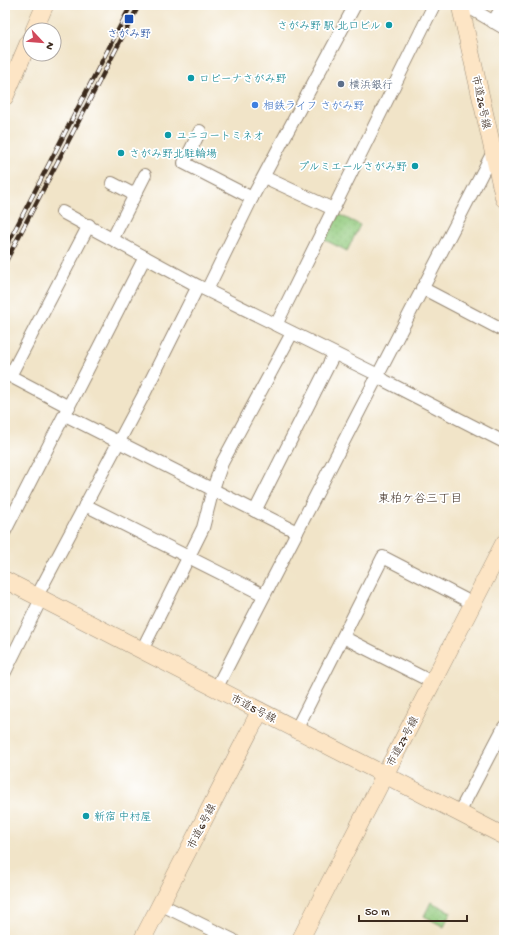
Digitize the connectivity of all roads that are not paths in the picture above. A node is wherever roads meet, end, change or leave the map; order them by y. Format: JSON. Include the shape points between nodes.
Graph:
{"nodes":[{"id":1,"x":45,"y":5,"type":"edge"},
{"id":2,"x":355,"y":5,"type":"edge"},
{"id":3,"x":434,"y":5,"type":"edge"},
{"id":4,"x":460,"y":5,"type":"edge"},
{"id":5,"x":465,"y":5,"type":"edge"},
{"id":6,"x":503,"y":5,"type":"edge"},
{"id":7,"x":38,"y":22,"type":"edge"},
{"id":8,"x":499,"y":25,"type":"edge"},
{"id":9,"x":22,"y":58,"type":"edge"},
{"id":10,"x":5,"y":97,"type":"edge"},
{"id":11,"x":200,"y":131,"type":"dead end"},
{"id":12,"x":492,"y":152,"type":"junction"},
{"id":13,"x":145,"y":175,"type":"dead end"},
{"id":14,"x":264,"y":177,"type":"junction"},
{"id":15,"x":112,"y":183,"type":"dead end"},
{"id":16,"x":135,"y":195,"type":"junction"},
{"id":17,"x":252,"y":198,"type":"junction"},
{"id":18,"x":504,"y":199,"type":"edge"},
{"id":19,"x":333,"y":209,"type":"junction"},
{"id":20,"x":62,"y":212,"type":"dead end"},
{"id":21,"x":89,"y":225,"type":"junction"},
{"id":22,"x":113,"y":238,"type":"junction"},
{"id":23,"x":146,"y":257,"type":"junction"},
{"id":24,"x":203,"y":288,"type":"junction"},
{"id":25,"x":422,"y":288,"type":"junction"},
{"id":26,"x":276,"y":325,"type":"junction"},
{"id":27,"x":504,"y":331,"type":"edge"},
{"id":28,"x":292,"y":333,"type":"junction"},
{"id":29,"x":334,"y":354,"type":"junction"},
{"id":30,"x":378,"y":376,"type":"junction"},
{"id":31,"x":67,"y":411,"type":"junction"},
{"id":32,"x":504,"y":442,"type":"edge"},
{"id":33,"x":117,"y":443,"type":"junction"},
{"id":34,"x":213,"y":489,"type":"junction"},
{"id":35,"x":85,"y":505,"type":"junction"},
{"id":36,"x":255,"y":511,"type":"junction"},
{"id":37,"x":5,"y":531,"type":"edge"},
{"id":38,"x":297,"y":532,"type":"junction"},
{"id":39,"x":504,"y":542,"type":"edge"},
{"id":40,"x":189,"y":558,"type":"junction"},
{"id":41,"x":5,"y":580,"type":"edge"},
{"id":42,"x":264,"y":595,"type":"junction"},
{"id":43,"x":39,"y":597,"type":"junction"},
{"id":44,"x":472,"y":603,"type":"junction"},
{"id":45,"x":343,"y":637,"type":"junction"},
{"id":46,"x":142,"y":650,"type":"junction"},
{"id":47,"x":5,"y":672,"type":"edge"},
{"id":48,"x":432,"y":682,"type":"junction"},
{"id":49,"x":216,"y":689,"type":"junction"},
{"id":50,"x":260,"y":711,"type":"junction"},
{"id":51,"x":504,"y":728,"type":"edge"},
{"id":52,"x":296,"y":730,"type":"junction"},
{"id":53,"x":384,"y":775,"type":"junction"},
{"id":54,"x":459,"y":813,"type":"junction"},
{"id":55,"x":504,"y":836,"type":"edge"},
{"id":56,"x":160,"y":904,"type":"junction"},
{"id":57,"x":142,"y":940,"type":"edge"},
{"id":58,"x":233,"y":940,"type":"edge"},
{"id":59,"x":300,"y":940,"type":"edge"}],
"edges":[{"from":1,"to":7,"type":"street"},
{"from":2,"to":14,"type":"street"},
{"from":3,"to":19,"type":"street"},
{"from":4,"to":12,"type":"street","name":"市道26号線"},
{"from":5,"to":8,"type":"street"},
{"from":6,"to":8,"type":"street"},
{"from":9,"to":10,"type":"street"},
{"from":11,"to":17,"type":"street","via":[[184,163]]},
{"from":12,"to":18,"type":"street","name":"市道26号線"},
{"from":12,"to":25,"type":"street"},
{"from":13,"to":16,"type":"street"},
{"from":14,"to":17,"type":"street"},
{"from":14,"to":19,"type":"street"},
{"from":15,"to":16,"type":"street"},
{"from":16,"to":22,"type":"street"},
{"from":17,"to":24,"type":"street"},
{"from":19,"to":26,"type":"street"},
{"from":20,"to":21,"type":"street"},
{"from":21,"to":22,"type":"street"},
{"from":21,"to":31,"type":"street","via":[[10,376]]},
{"from":22,"to":23,"type":"street"},
{"from":23,"to":24,"type":"street"},
{"from":23,"to":31,"type":"street"},
{"from":24,"to":26,"type":"street"},
{"from":24,"to":33,"type":"street"},
{"from":25,"to":27,"type":"street"},
{"from":25,"to":30,"type":"street"},
{"from":26,"to":28,"type":"street"},
{"from":28,"to":29,"type":"street"},
{"from":28,"to":34,"type":"street","via":[[222,463]]},
{"from":29,"to":30,"type":"street"},
{"from":29,"to":36,"type":"street"},
{"from":30,"to":32,"type":"street","via":[[384,382]]},
{"from":30,"to":38,"type":"street"},
{"from":31,"to":33,"type":"street"},
{"from":31,"to":37,"type":"street"},
{"from":33,"to":34,"type":"street"},
{"from":33,"to":35,"type":"street"},
{"from":34,"to":36,"type":"street"},
{"from":34,"to":40,"type":"street","via":[[203,528]]},
{"from":35,"to":40,"type":"street"},
{"from":35,"to":43,"type":"street"},
{"from":36,"to":38,"type":"street"},
{"from":38,"to":42,"type":"street"},
{"from":39,"to":44,"type":"street","name":"市道27号線"},
{"from":40,"to":42,"type":"street"},
{"from":40,"to":46,"type":"street"},
{"from":41,"to":43,"type":"street","name":"市道5号線"},
{"from":42,"to":49,"type":"street"},
{"from":43,"to":46,"type":"street","name":"市道5号線"},
{"from":43,"to":47,"type":"street"},
{"from":44,"to":45,"type":"street","via":[[383,557]]},
{"from":44,"to":48,"type":"street","name":"市道27号線"},
{"from":45,"to":48,"type":"street"},
{"from":45,"to":52,"type":"street"},
{"from":46,"to":49,"type":"street","name":"市道5号線"},
{"from":48,"to":53,"type":"street","name":"市道27号線"},
{"from":49,"to":50,"type":"street","name":"市道5号線"},
{"from":50,"to":52,"type":"street","name":"市道5号線"},
{"from":50,"to":56,"type":"street","name":"市道6号線"},
{"from":51,"to":54,"type":"street"},
{"from":52,"to":53,"type":"street","name":"市道5号線"},
{"from":53,"to":54,"type":"street","name":"市道5号線"},
{"from":53,"to":59,"type":"street","name":"市道27号線"},
{"from":54,"to":55,"type":"street","name":"市道5号線"},
{"from":56,"to":57,"type":"street","name":"市道6号線"},
{"from":56,"to":58,"type":"street"}]}
